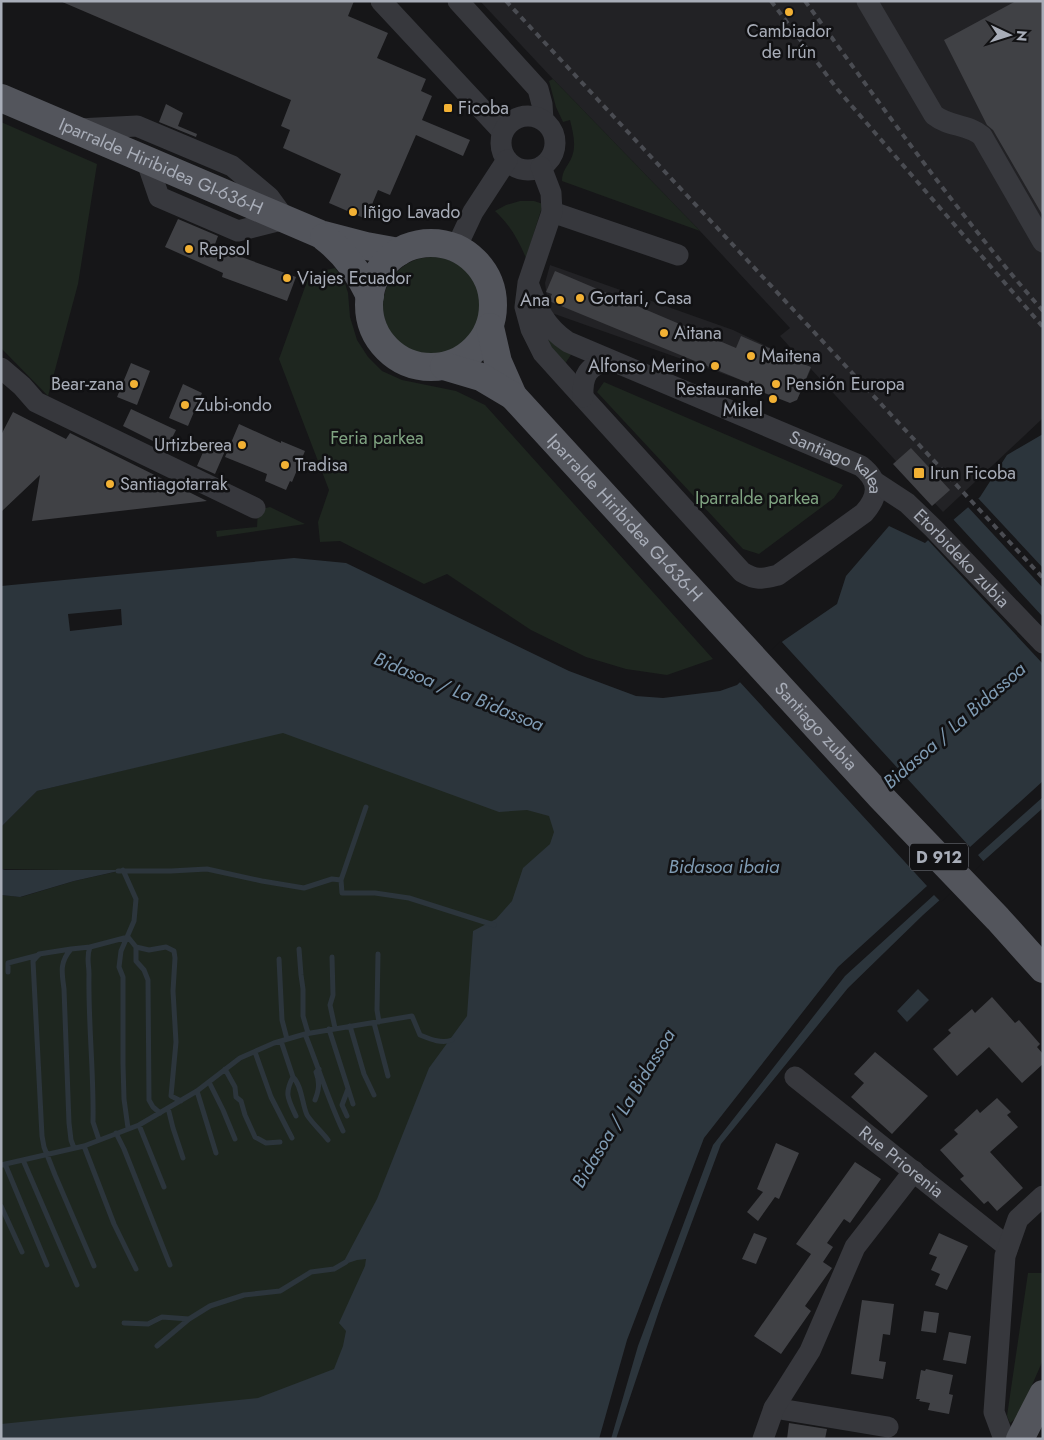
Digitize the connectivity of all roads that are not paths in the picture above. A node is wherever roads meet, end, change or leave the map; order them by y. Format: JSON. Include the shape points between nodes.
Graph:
{"nodes":[{"id":1,"x":381,"y":1,"type":"edge"},
{"id":2,"x":458,"y":1,"type":"edge"},
{"id":3,"x":867,"y":1,"type":"edge"},
{"id":4,"x":1,"y":98,"type":"edge"},
{"id":5,"x":543,"y":120,"type":"junction"},
{"id":6,"x":75,"y":129,"type":"junction"},
{"id":7,"x":503,"y":132,"type":"junction"},
{"id":8,"x":506,"y":160,"type":"junction"},
{"id":9,"x":541,"y":167,"type":"junction"},
{"id":10,"x":552,"y":212,"type":"junction"},
{"id":11,"x":285,"y":219,"type":"junction"},
{"id":12,"x":320,"y":234,"type":"junction"},
{"id":13,"x":1043,"y":242,"type":"edge"},
{"id":14,"x":456,"y":248,"type":"junction"},
{"id":15,"x":399,"y":252,"type":"junction"},
{"id":16,"x":678,"y":255,"type":"dead end"},
{"id":17,"x":528,"y":283,"type":"junction"},
{"id":18,"x":370,"y":296,"type":"junction"},
{"id":19,"x":490,"y":327,"type":"junction"},
{"id":20,"x":610,"y":361,"type":"junction"},
{"id":21,"x":444,"y":366,"type":"junction"},
{"id":22,"x":1,"y":368,"type":"edge"},
{"id":23,"x":513,"y":396,"type":"junction"},
{"id":24,"x":583,"y":398,"type":"junction"},
{"id":25,"x":874,"y":482,"type":"junction"},
{"id":26,"x":255,"y":508,"type":"dead end"},
{"id":27,"x":738,"y":640,"type":"joint"},
{"id":28,"x":1043,"y":643,"type":"edge"},
{"id":29,"x":1043,"y":969,"type":"edge"},
{"id":30,"x":795,"y":1077,"type":"dead end"},
{"id":31,"x":914,"y":1171,"type":"junction"},
{"id":32,"x":1043,"y":1196,"type":"edge"},
{"id":33,"x":1008,"y":1247,"type":"junction"},
{"id":34,"x":1043,"y":1394,"type":"edge"},
{"id":35,"x":774,"y":1408,"type":"junction"},
{"id":36,"x":888,"y":1427,"type":"dead end"},
{"id":37,"x":1043,"y":1433,"type":"edge"},
{"id":38,"x":763,"y":1439,"type":"edge"},
{"id":39,"x":1004,"y":1439,"type":"edge"},
{"id":40,"x":1022,"y":1439,"type":"edge"}],
"edges":[{"from":1,"to":7,"type":"street"},
{"from":2,"to":5,"type":"street","via":[[538,89]]},
{"from":3,"to":13,"type":"street","via":[[934,115],[947,124],[974,129],[982,136]]},
{"from":4,"to":6,"type":"main road","name":"Iparralde Hiribidea GI-636-H"},
{"from":5,"to":7,"type":"street","via":[[525,115],[508,124]]},
{"from":5,"to":9,"type":"street","via":[[550,126],[555,144],[553,154]]},
{"from":6,"to":11,"type":"main road","name":"Iparralde Hiribidea GI-636-H"},
{"from":6,"to":11,"type":"street","via":[[136,126],[232,166],[269,197]]},
{"from":7,"to":8,"type":"street","via":[[501,146]]},
{"from":8,"to":9,"type":"street","via":[[522,170]]},
{"from":8,"to":14,"type":"street","via":[[473,212]]},
{"from":9,"to":10,"type":"street","via":[[550,193]]},
{"from":10,"to":16,"type":"street"},
{"from":10,"to":17,"type":"street","name":"Santiago kalea"},
{"from":11,"to":12,"type":"main road","name":"Iparralde Hiribidea GI-636-H"},
{"from":12,"to":15,"type":"main road","name":"Iparralde Hiribidea GI-636-H"},
{"from":12,"to":18,"type":"main road","name":"Iparralde Hiribidea GI-636-H","via":[[350,262]]},
{"from":14,"to":15,"type":"main road","name":"Iparralde Hiribidea GI-636-H","via":[[427,243]]},
{"from":14,"to":19,"type":"main road","name":"Iparralde Hiribidea GI-636-H","via":[[480,267],[488,280],[493,296]]},
{"from":15,"to":18,"type":"main road","name":"Iparralde Hiribidea GI-636-H","via":[[380,271]]},
{"from":17,"to":20,"type":"street","name":"Santiago kalea","via":[[542,318],[556,334]]},
{"from":17,"to":24,"type":"street","name":"Santiago kalea","via":[[525,307],[531,329],[544,352]]},
{"from":18,"to":21,"type":"main road","name":"Iparralde Hiribidea GI-636-H","via":[[373,326],[389,351],[415,365]]},
{"from":19,"to":21,"type":"main road","name":"Iparralde Hiribidea GI-636-H","via":[[472,352]]},
{"from":19,"to":23,"type":"main road","name":"Iparralde Hiribidea GI-636-H","via":[[498,362]]},
{"from":20,"to":24,"type":"street","via":[[598,363],[586,375]]},
{"from":20,"to":25,"type":"street","name":"Santiago kalea","via":[[861,466]]},
{"from":21,"to":23,"type":"main road","name":"Iparralde Hiribidea GI-636-H","via":[[481,377]]},
{"from":22,"to":26,"type":"street","via":[[36,402]]},
{"from":23,"to":27,"type":"main road","name":"Iparralde Hiribidea GI-636-H"},
{"from":24,"to":25,"type":"street","name":"Santiago kalea","via":[[742,572],[753,578],[763,579],[778,574],[864,513],[873,503],[876,493]]},
{"from":25,"to":28,"type":"street","name":"Etorbideko zubia","via":[[907,503],[934,528]]},
{"from":27,"to":29,"type":"main road","name":"Santiago zubia","number":"D 912"},
{"from":30,"to":31,"type":"street","name":"Rue Priorenia"},
{"from":31,"to":33,"type":"street","name":"Rue Priorenia"},
{"from":31,"to":35,"type":"street","via":[[855,1247],[810,1351]]},
{"from":32,"to":33,"type":"street","via":[[1018,1219]]},
{"from":33,"to":39,"type":"street","via":[[994,1412]]},
{"from":34,"to":40,"type":"main road"},
{"from":35,"to":36,"type":"street"},
{"from":35,"to":38,"type":"street"},
{"from":37,"to":40,"type":"main road"}]}
